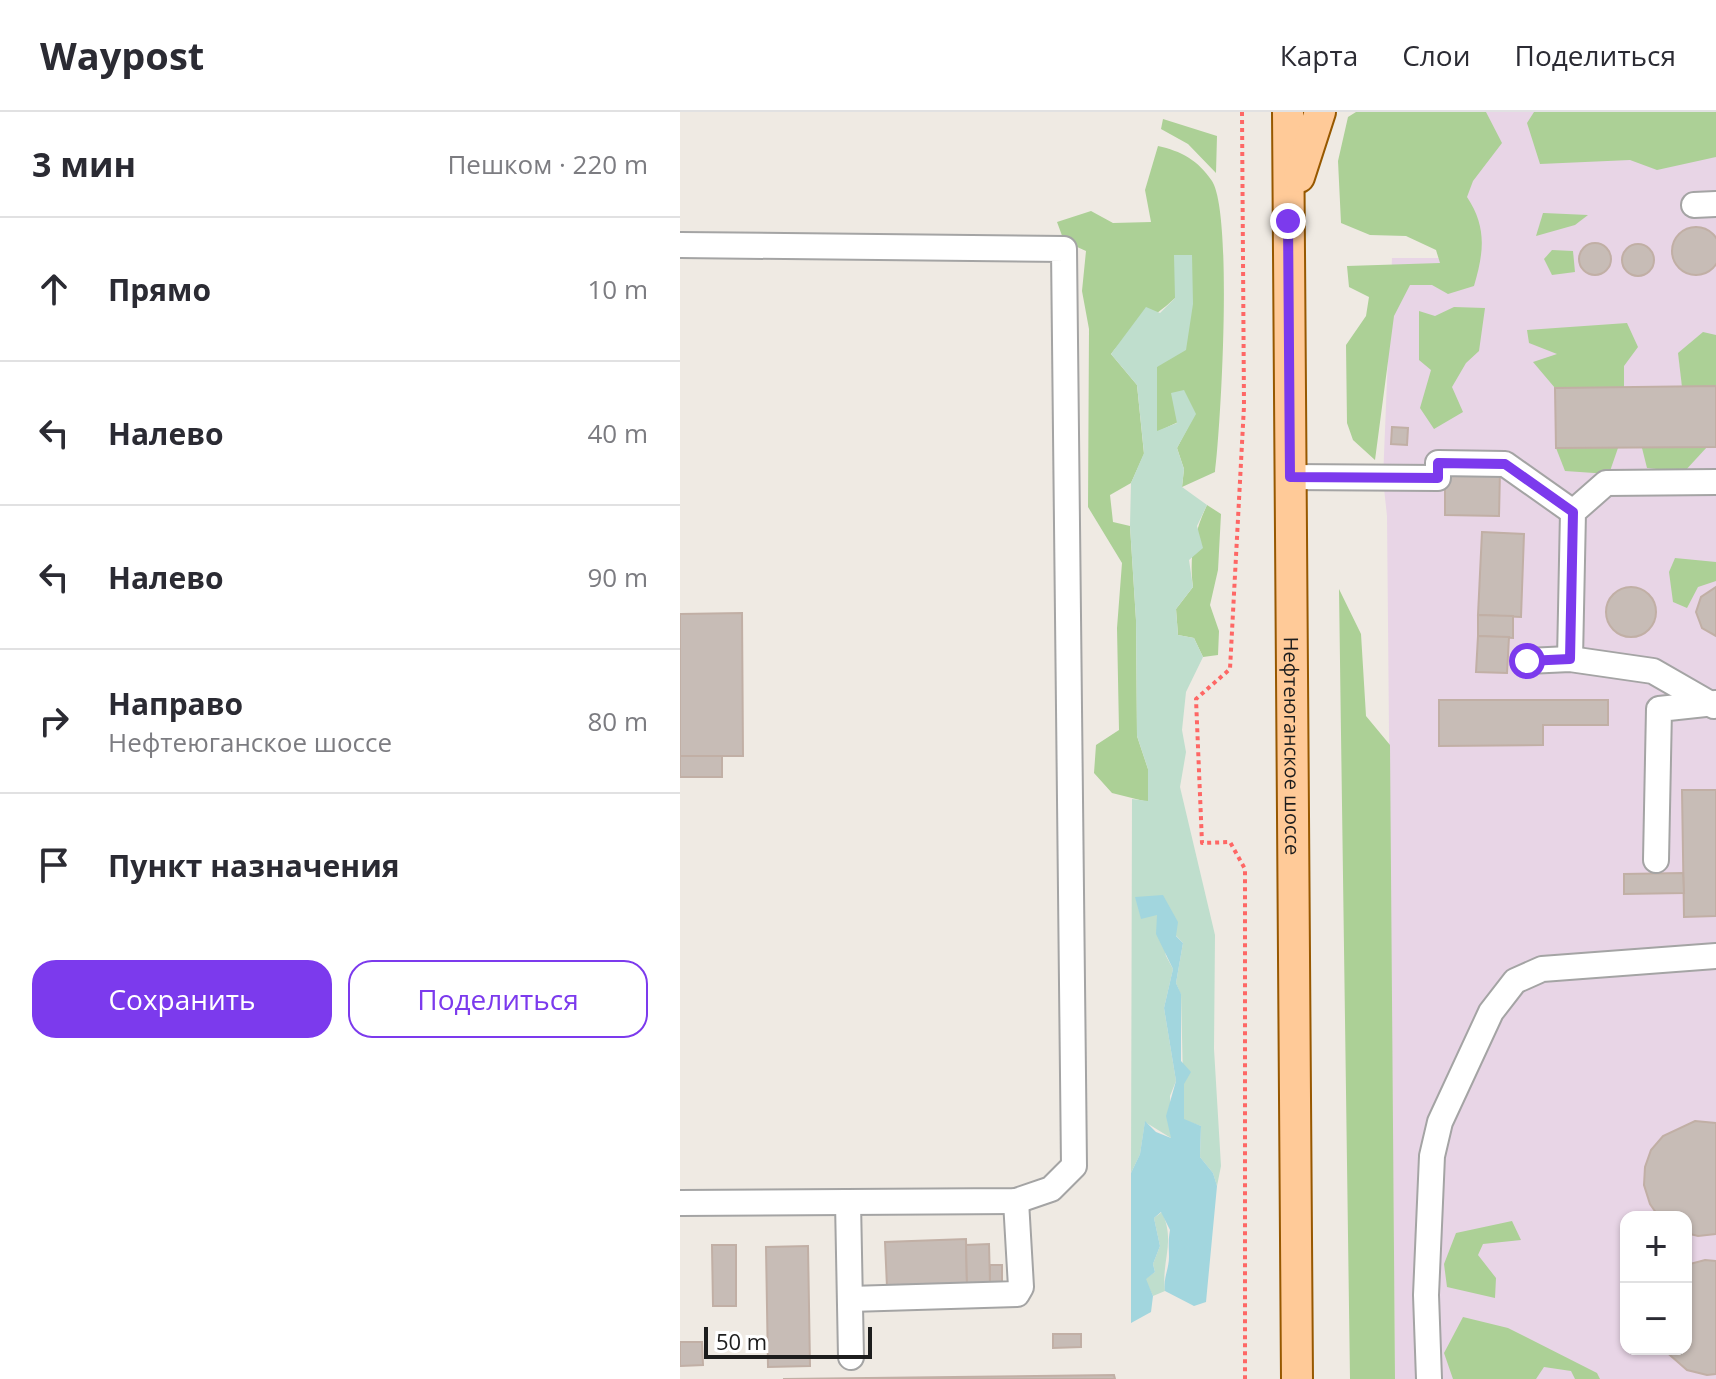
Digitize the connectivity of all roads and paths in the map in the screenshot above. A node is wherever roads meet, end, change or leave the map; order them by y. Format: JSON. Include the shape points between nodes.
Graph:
{"nodes":[{"id":1,"x":1242,"y":112,"type":"edge"},
{"id":2,"x":1274,"y":112,"type":"edge"},
{"id":3,"x":1288,"y":112,"type":"edge"},
{"id":4,"x":1320,"y":112,"type":"edge"},
{"id":5,"x":1288,"y":221,"type":"junction"},
{"id":6,"x":680,"y":245,"type":"edge"},
{"id":7,"x":1290,"y":477,"type":"junction"},
{"id":8,"x":1716,"y":482,"type":"edge"},
{"id":9,"x":1573,"y":512,"type":"junction"},
{"id":10,"x":1570,"y":659,"type":"junction"},
{"id":11,"x":1527,"y":661,"type":"dead end"},
{"id":12,"x":1715,"y":705,"type":"edge"},
{"id":13,"x":1656,"y":860,"type":"dead end"},
{"id":14,"x":1716,"y":956,"type":"edge"},
{"id":15,"x":1016,"y":1201,"type":"junction"},
{"id":16,"x":848,"y":1202,"type":"junction"},
{"id":17,"x":680,"y":1203,"type":"edge"},
{"id":18,"x":850,"y":1299,"type":"junction"},
{"id":19,"x":851,"y":1357,"type":"dead end"},
{"id":20,"x":1245,"y":1379,"type":"edge"},
{"id":21,"x":1297,"y":1379,"type":"edge"},
{"id":22,"x":1429,"y":1379,"type":"edge"}],
"edges":[{"from":1,"to":20,"type":"path","via":[[1244,406],[1230,669],[1196,699],[1202,843],[1230,842],[1245,869]]},
{"from":2,"to":5,"type":"main road"},
{"from":3,"to":5,"type":"main road","name":"Нефтеюганское шоссе"},
{"from":4,"to":5,"type":"main road"},
{"from":5,"to":7,"type":"main road","name":"Нефтеюганское шоссе"},
{"from":6,"to":15,"type":"lane","via":[[1064,249],[1074,1166],[1051,1189]]},
{"from":7,"to":9,"type":"lane","via":[[1438,478],[1438,463],[1505,464]]},
{"from":7,"to":21,"type":"main road","name":"Нефтеюганское шоссе"},
{"from":8,"to":9,"type":"lane","via":[[1606,483]]},
{"from":9,"to":10,"type":"lane"},
{"from":10,"to":11,"type":"lane"},
{"from":10,"to":12,"type":"lane","via":[[1653,671]]},
{"from":12,"to":13,"type":"lane","via":[[1659,709]]},
{"from":14,"to":22,"type":"lane","via":[[1542,969],[1515,981],[1491,1012],[1440,1122],[1432,1156],[1426,1295]]},
{"from":15,"to":16,"type":"lane"},
{"from":15,"to":18,"type":"lane","via":[[1021,1287],[1017,1294]]},
{"from":16,"to":17,"type":"lane"},
{"from":16,"to":18,"type":"lane"},
{"from":18,"to":19,"type":"lane"}]}
